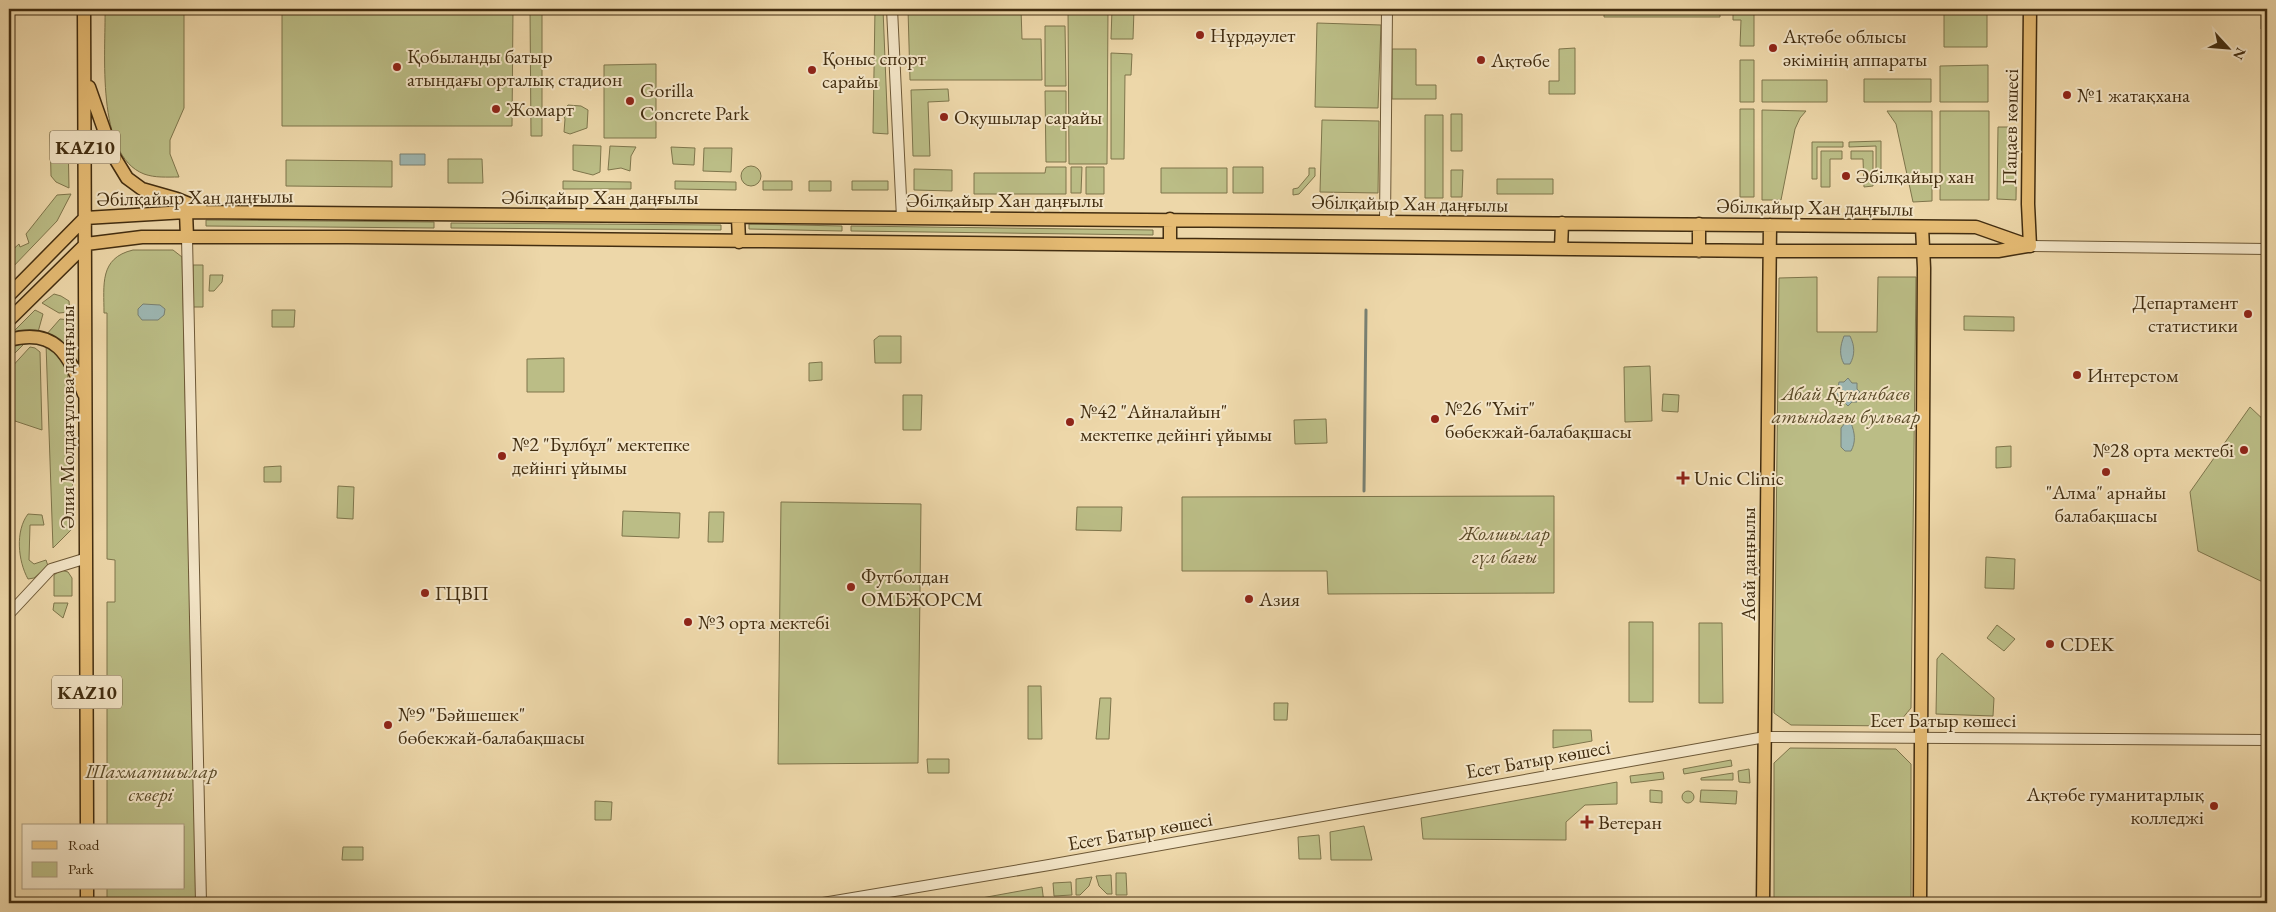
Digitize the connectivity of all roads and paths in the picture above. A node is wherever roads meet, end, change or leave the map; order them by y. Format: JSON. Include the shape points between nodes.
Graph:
{"nodes":[{"id":1,"x":84,"y":9,"type":"edge"},
{"id":2,"x":892,"y":9,"type":"edge"},
{"id":3,"x":1387,"y":9,"type":"edge"},
{"id":4,"x":2030,"y":9,"type":"edge"},
{"id":5,"x":85,"y":75,"type":"junction"},
{"id":6,"x":186,"y":212,"type":"junction"},
{"id":7,"x":207,"y":212,"type":"junction"},
{"id":8,"x":738,"y":217,"type":"junction"},
{"id":9,"x":85,"y":218,"type":"junction"},
{"id":10,"x":902,"y":218,"type":"junction"},
{"id":11,"x":1170,"y":219,"type":"junction"},
{"id":12,"x":1386,"y":221,"type":"junction"},
{"id":13,"x":1562,"y":223,"type":"junction"},
{"id":14,"x":1699,"y":224,"type":"junction"},
{"id":15,"x":1770,"y":226,"type":"junction"},
{"id":16,"x":1922,"y":227,"type":"junction"},
{"id":17,"x":187,"y":237,"type":"junction"},
{"id":18,"x":738,"y":242,"type":"junction"},
{"id":19,"x":86,"y":244,"type":"junction"},
{"id":20,"x":1170,"y":245,"type":"junction"},
{"id":21,"x":2030,"y":246,"type":"junction"},
{"id":22,"x":1561,"y":249,"type":"junction"},
{"id":23,"x":2267,"y":249,"type":"edge"},
{"id":24,"x":1699,"y":250,"type":"junction"},
{"id":25,"x":1770,"y":251,"type":"junction"},
{"id":26,"x":1923,"y":252,"type":"junction"},
{"id":27,"x":9,"y":294,"type":"edge"},
{"id":28,"x":9,"y":320,"type":"edge"},
{"id":29,"x":9,"y":340,"type":"edge"},
{"id":30,"x":87,"y":402,"type":"junction"},
{"id":31,"x":87,"y":558,"type":"junction"},
{"id":32,"x":9,"y":614,"type":"edge"},
{"id":33,"x":1765,"y":737,"type":"junction"},
{"id":34,"x":1921,"y":738,"type":"junction"},
{"id":35,"x":2267,"y":740,"type":"edge"},
{"id":36,"x":87,"y":824,"type":"edge"},
{"id":37,"x":88,"y":890,"type":"edge"},
{"id":38,"x":88,"y":903,"type":"edge"},
{"id":39,"x":201,"y":903,"type":"edge"},
{"id":40,"x":823,"y":903,"type":"edge"},
{"id":41,"x":1763,"y":903,"type":"edge"},
{"id":42,"x":1920,"y":903,"type":"edge"}],
"edges":[{"from":1,"to":5,"type":"main road","name":"Әлия Молдағұлова даңғылы","number":"KAZ10"},
{"from":2,"to":10,"type":"street"},
{"from":3,"to":12,"type":"street"},
{"from":4,"to":21,"type":"main road","name":"Пацаев көшесі"},
{"from":5,"to":7,"type":"main road","via":[[110,146],[127,178],[142,189]]},
{"from":5,"to":9,"type":"main road","name":"Әлия Молдағұлова даңғылы","number":"KAZ10"},
{"from":6,"to":7,"type":"main road","name":"Әбілқайыр Хан даңғылы"},
{"from":6,"to":9,"type":"main road","name":"Әбілқайыр Хан даңғылы"},
{"from":6,"to":17,"type":"main road"},
{"from":7,"to":8,"type":"main road","name":"Әбілқайыр Хан даңғылы"},
{"from":8,"to":10,"type":"main road","name":"Әбілқайыр Хан даңғылы"},
{"from":8,"to":18,"type":"main road"},
{"from":9,"to":19,"type":"main road","name":"Әлия Молдағұлова даңғылы","number":"KAZ10"},
{"from":9,"to":27,"type":"main road","name":"Әбілқайыр Хан даңғылы"},
{"from":10,"to":11,"type":"main road","name":"Әбілқайыр Хан даңғылы"},
{"from":11,"to":12,"type":"main road","name":"Әбілқайыр Хан даңғылы"},
{"from":11,"to":20,"type":"main road"},
{"from":12,"to":13,"type":"main road","name":"Әбілқайыр Хан даңғылы"},
{"from":13,"to":14,"type":"main road","name":"Әбілқайыр Хан даңғылы"},
{"from":13,"to":22,"type":"main road"},
{"from":14,"to":15,"type":"main road","name":"Әбілқайыр Хан даңғылы"},
{"from":14,"to":24,"type":"main road"},
{"from":15,"to":16,"type":"main road","name":"Әбілқайыр Хан даңғылы"},
{"from":15,"to":25,"type":"main road","name":"Абай даңғылы"},
{"from":16,"to":21,"type":"main road","name":"Әбілқайыр Хан даңғылы","via":[[1976,227]]},
{"from":16,"to":26,"type":"main road"},
{"from":17,"to":18,"type":"main road","name":"Әбілқайыр Хан даңғылы"},
{"from":17,"to":19,"type":"main road","name":"Әбілқайыр Хан даңғылы","via":[[112,239]]},
{"from":17,"to":39,"type":"street"},
{"from":18,"to":20,"type":"main road","name":"Әбілқайыр Хан даңғылы"},
{"from":19,"to":28,"type":"main road"},
{"from":19,"to":30,"type":"main road","name":"Әлия Молдағұлова даңғылы","number":"KAZ10"},
{"from":20,"to":22,"type":"main road","name":"Әбілқайыр Хан даңғылы"},
{"from":21,"to":23,"type":"street","name":"Әбілқайыр Хан даңғылы"},
{"from":21,"to":26,"type":"main road","name":"Әбілқайыр Хан даңғылы","via":[[1998,251]]},
{"from":22,"to":24,"type":"main road","name":"Әбілқайыр Хан даңғылы"},
{"from":24,"to":25,"type":"main road","name":"Әбілқайыр Хан даңғылы"},
{"from":25,"to":26,"type":"main road","name":"Әбілқайыр Хан даңғылы"},
{"from":25,"to":33,"type":"main road","name":"Абай даңғылы"},
{"from":26,"to":34,"type":"main road"},
{"from":29,"to":30,"type":"main road","via":[[28,335],[44,337],[54,344],[71,362]]},
{"from":30,"to":31,"type":"main road","name":"Әлия Молдағұлова даңғылы","number":"KAZ10"},
{"from":31,"to":32,"type":"street","via":[[51,569]]},
{"from":31,"to":36,"type":"main road","name":"Әлия Молдағұлова даңғылы","number":"KAZ10"},
{"from":33,"to":34,"type":"street","name":"Есет Батыр көшесі"},
{"from":33,"to":40,"type":"street","name":"Есет Батыр көшесі"},
{"from":33,"to":41,"type":"main road","name":"Абай даңғылы"},
{"from":34,"to":35,"type":"street","name":"Есет Батыр көшесі"},
{"from":34,"to":42,"type":"main road"},
{"from":37,"to":38,"type":"main road"}]}
